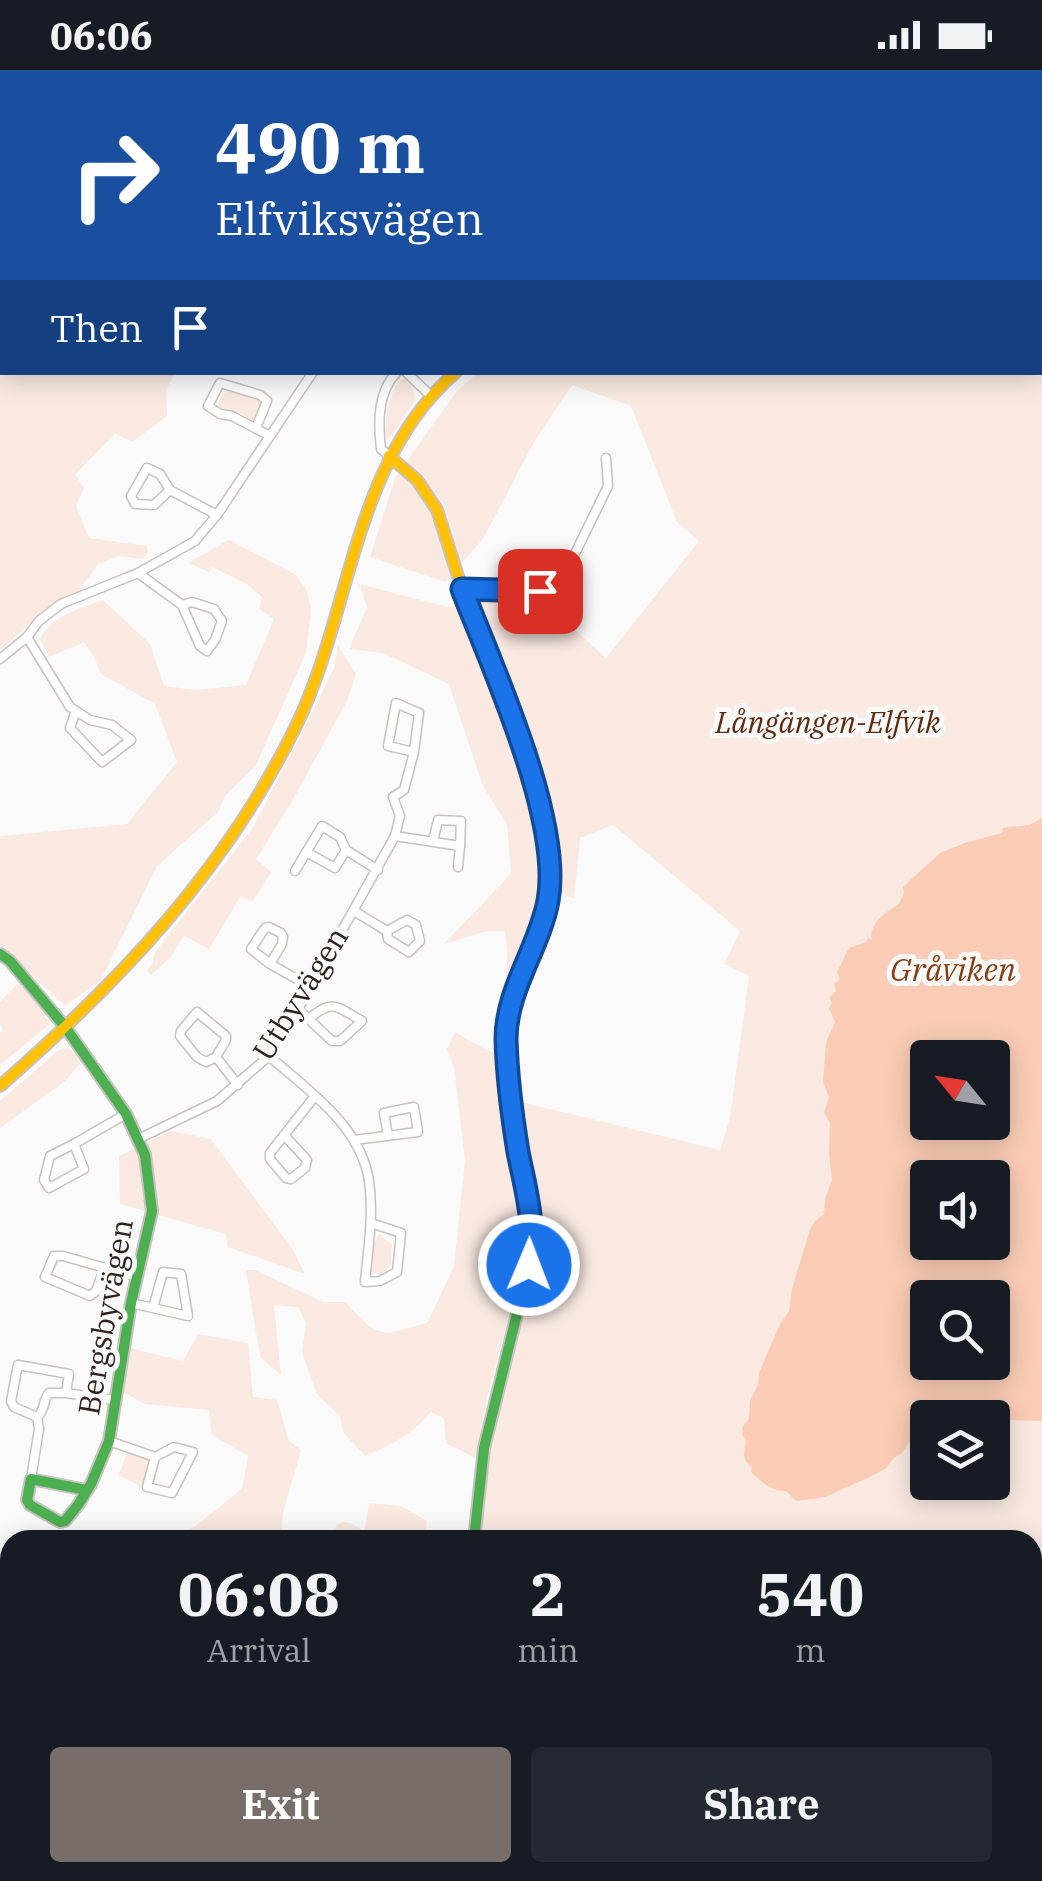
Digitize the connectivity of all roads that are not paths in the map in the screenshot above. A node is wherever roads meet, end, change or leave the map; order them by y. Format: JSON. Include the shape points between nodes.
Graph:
{"nodes":[{"id":1,"x":311,"y":375,"type":"edge"},
{"id":2,"x":393,"y":375,"type":"edge"},
{"id":3,"x":409,"y":375,"type":"edge"},
{"id":4,"x":452,"y":375,"type":"edge"},
{"id":5,"x":430,"y":394,"type":"junction"},
{"id":6,"x":256,"y":428,"type":"junction"},
{"id":7,"x":270,"y":436,"type":"junction"},
{"id":8,"x":389,"y":456,"type":"junction"},
{"id":9,"x":606,"y":458,"type":"dead end"},
{"id":10,"x":170,"y":490,"type":"junction"},
{"id":11,"x":217,"y":515,"type":"junction"},
{"id":12,"x":138,"y":573,"type":"junction"},
{"id":13,"x":462,"y":589,"type":"junction"},
{"id":14,"x":182,"y":605,"type":"junction"},
{"id":15,"x":26,"y":636,"type":"junction"},
{"id":16,"x":0,"y":659,"type":"edge"},
{"id":17,"x":76,"y":711,"type":"junction"},
{"id":18,"x":414,"y":752,"type":"junction"},
{"id":19,"x":395,"y":836,"type":"junction"},
{"id":20,"x":433,"y":841,"type":"junction"},
{"id":21,"x":460,"y":846,"type":"junction"},
{"id":22,"x":346,"y":850,"type":"junction"},
{"id":23,"x":306,"y":852,"type":"junction"},
{"id":24,"x":458,"y":868,"type":"dead end"},
{"id":25,"x":378,"y":870,"type":"junction"},
{"id":26,"x":295,"y":871,"type":"dead end"},
{"id":27,"x":354,"y":911,"type":"junction"},
{"id":28,"x":387,"y":931,"type":"junction"},
{"id":29,"x":0,"y":954,"type":"edge"},
{"id":30,"x":270,"y":964,"type":"junction"},
{"id":31,"x":311,"y":987,"type":"junction"},
{"id":32,"x":298,"y":1009,"type":"junction"},
{"id":33,"x":308,"y":1018,"type":"junction"},
{"id":34,"x":66,"y":1028,"type":"junction"},
{"id":35,"x":269,"y":1056,"type":"junction"},
{"id":36,"x":216,"y":1057,"type":"junction"},
{"id":37,"x":238,"y":1085,"type":"junction"},
{"id":38,"x":0,"y":1086,"type":"edge"},
{"id":39,"x":315,"y":1096,"type":"junction"},
{"id":40,"x":126,"y":1114,"type":"junction"},
{"id":41,"x":284,"y":1136,"type":"junction"},
{"id":42,"x":388,"y":1136,"type":"junction"},
{"id":43,"x":138,"y":1139,"type":"junction"},
{"id":44,"x":354,"y":1140,"type":"junction"},
{"id":45,"x":74,"y":1144,"type":"junction"},
{"id":46,"x":371,"y":1223,"type":"junction"},
{"id":47,"x":104,"y":1269,"type":"junction"},
{"id":48,"x":138,"y":1277,"type":"junction"},
{"id":49,"x":131,"y":1303,"type":"junction"},
{"id":50,"x":153,"y":1308,"type":"junction"},
{"id":51,"x":66,"y":1393,"type":"junction"},
{"id":52,"x":115,"y":1400,"type":"junction"},
{"id":53,"x":37,"y":1417,"type":"junction"},
{"id":54,"x":110,"y":1442,"type":"junction"},
{"id":55,"x":155,"y":1457,"type":"junction"},
{"id":56,"x":31,"y":1479,"type":"junction"},
{"id":57,"x":86,"y":1490,"type":"junction"},
{"id":58,"x":475,"y":1530,"type":"edge"}],
"edges":[{"from":1,"to":7,"type":"street"},
{"from":2,"to":8,"type":"street","via":[[379,420],[381,450]]},
{"from":3,"to":5,"type":"street"},
{"from":4,"to":5,"type":"street"},
{"from":5,"to":8,"type":"street"},
{"from":6,"to":6,"type":"street","via":[[267,401],[220,384],[208,406]]},
{"from":6,"to":7,"type":"street"},
{"from":7,"to":11,"type":"street"},
{"from":8,"to":13,"type":"street","via":[[432,500]]},
{"from":8,"to":34,"type":"street","via":[[367,505],[312,690],[260,795],[176,912]]},
{"from":9,"to":13,"type":"street","via":[[608,486],[569,566],[540,591]]},
{"from":10,"to":10,"type":"street","via":[[154,505],[135,504],[131,496],[147,468]]},
{"from":10,"to":11,"type":"street"},
{"from":11,"to":12,"type":"street","via":[[195,540]]},
{"from":12,"to":14,"type":"street"},
{"from":12,"to":15,"type":"street","via":[[61,604]]},
{"from":13,"to":58,"type":"street","via":[[535,790],[550,879],[508,1025],[509,1090],[532,1228],[484,1448]]},
{"from":14,"to":14,"type":"street","via":[[200,646],[207,651],[222,621],[214,609]]},
{"from":15,"to":16,"type":"street"},
{"from":15,"to":17,"type":"street"},
{"from":17,"to":17,"type":"street","via":[[70,728],[102,762],[131,740]]},
{"from":18,"to":18,"type":"street","via":[[419,713],[396,703],[388,746]]},
{"from":18,"to":19,"type":"street","via":[[404,790],[392,797],[400,816]]},
{"from":19,"to":20,"type":"street"},
{"from":19,"to":25,"type":"street","name":"Utbyvägen"},
{"from":20,"to":21,"type":"street"},
{"from":20,"to":21,"type":"street","via":[[438,820],[461,821]]},
{"from":21,"to":24,"type":"street"},
{"from":22,"to":23,"type":"street","via":[[336,868]]},
{"from":22,"to":23,"type":"street","via":[[322,826]]},
{"from":22,"to":25,"type":"street"},
{"from":23,"to":26,"type":"street"},
{"from":25,"to":27,"type":"street","name":"Utbyvägen"},
{"from":27,"to":28,"type":"street"},
{"from":27,"to":31,"type":"street","name":"Utbyvägen"},
{"from":28,"to":28,"type":"street","via":[[388,940],[409,952],[420,942],[416,925],[407,920]]},
{"from":29,"to":34,"type":"street","name":"Bergsbyvägen"},
{"from":30,"to":30,"type":"street","via":[[250,949],[271,927],[283,940]]},
{"from":30,"to":31,"type":"street"},
{"from":31,"to":32,"type":"street","name":"Utbyvägen"},
{"from":32,"to":33,"type":"street"},
{"from":32,"to":35,"type":"street","name":"Utbyvägen"},
{"from":33,"to":33,"type":"street","via":[[335,1042],[362,1021],[331,1006]]},
{"from":34,"to":38,"type":"street"},
{"from":34,"to":40,"type":"street","name":"Bergsbyvägen"},
{"from":35,"to":37,"type":"street","name":"Utbyvägen"},
{"from":35,"to":39,"type":"street"},
{"from":36,"to":36,"type":"street","via":[[200,1060],[180,1036],[197,1012],[226,1036]]},
{"from":36,"to":37,"type":"street"},
{"from":37,"to":43,"type":"street","name":"Utbyvägen"},
{"from":39,"to":41,"type":"street"},
{"from":39,"to":44,"type":"street"},
{"from":40,"to":43,"type":"street","name":"Bergsbyvägen"},
{"from":40,"to":45,"type":"street"},
{"from":41,"to":41,"type":"street","via":[[270,1159],[292,1178],[307,1160]]},
{"from":42,"to":42,"type":"street","via":[[418,1132],[414,1108],[384,1113]]},
{"from":42,"to":44,"type":"street"},
{"from":43,"to":48,"type":"street","name":"Bergsbyvägen","via":[[152,1211]]},
{"from":44,"to":46,"type":"street","via":[[369,1179]]},
{"from":45,"to":45,"type":"street","via":[[50,1156],[44,1180],[49,1188],[84,1169]]},
{"from":46,"to":46,"type":"street","via":[[367,1262],[364,1282],[397,1272],[401,1233]]},
{"from":47,"to":47,"type":"street","via":[[54,1256],[44,1277],[90,1296]]},
{"from":47,"to":48,"type":"street"},
{"from":48,"to":49,"type":"street","name":"Bergsbyvägen"},
{"from":49,"to":50,"type":"street"},
{"from":49,"to":52,"type":"street","name":"Bergsbyvägen"},
{"from":50,"to":50,"type":"street","via":[[188,1316],[181,1274],[163,1272]]},
{"from":51,"to":52,"type":"street"},
{"from":51,"to":53,"type":"street","via":[[48,1393]]},
{"from":51,"to":53,"type":"street","via":[[69,1374],[18,1365],[11,1401]]},
{"from":52,"to":54,"type":"street","name":"Bergsbyvägen"},
{"from":53,"to":56,"type":"street"},
{"from":54,"to":55,"type":"street"},
{"from":54,"to":57,"type":"street","name":"Bergsbyvägen"},
{"from":55,"to":55,"type":"street","via":[[148,1487],[172,1493],[193,1452],[174,1447]]},
{"from":56,"to":57,"type":"street"},
{"from":56,"to":57,"type":"street","name":"Bergsbyvägen","via":[[28,1502],[60,1522]]}]}
